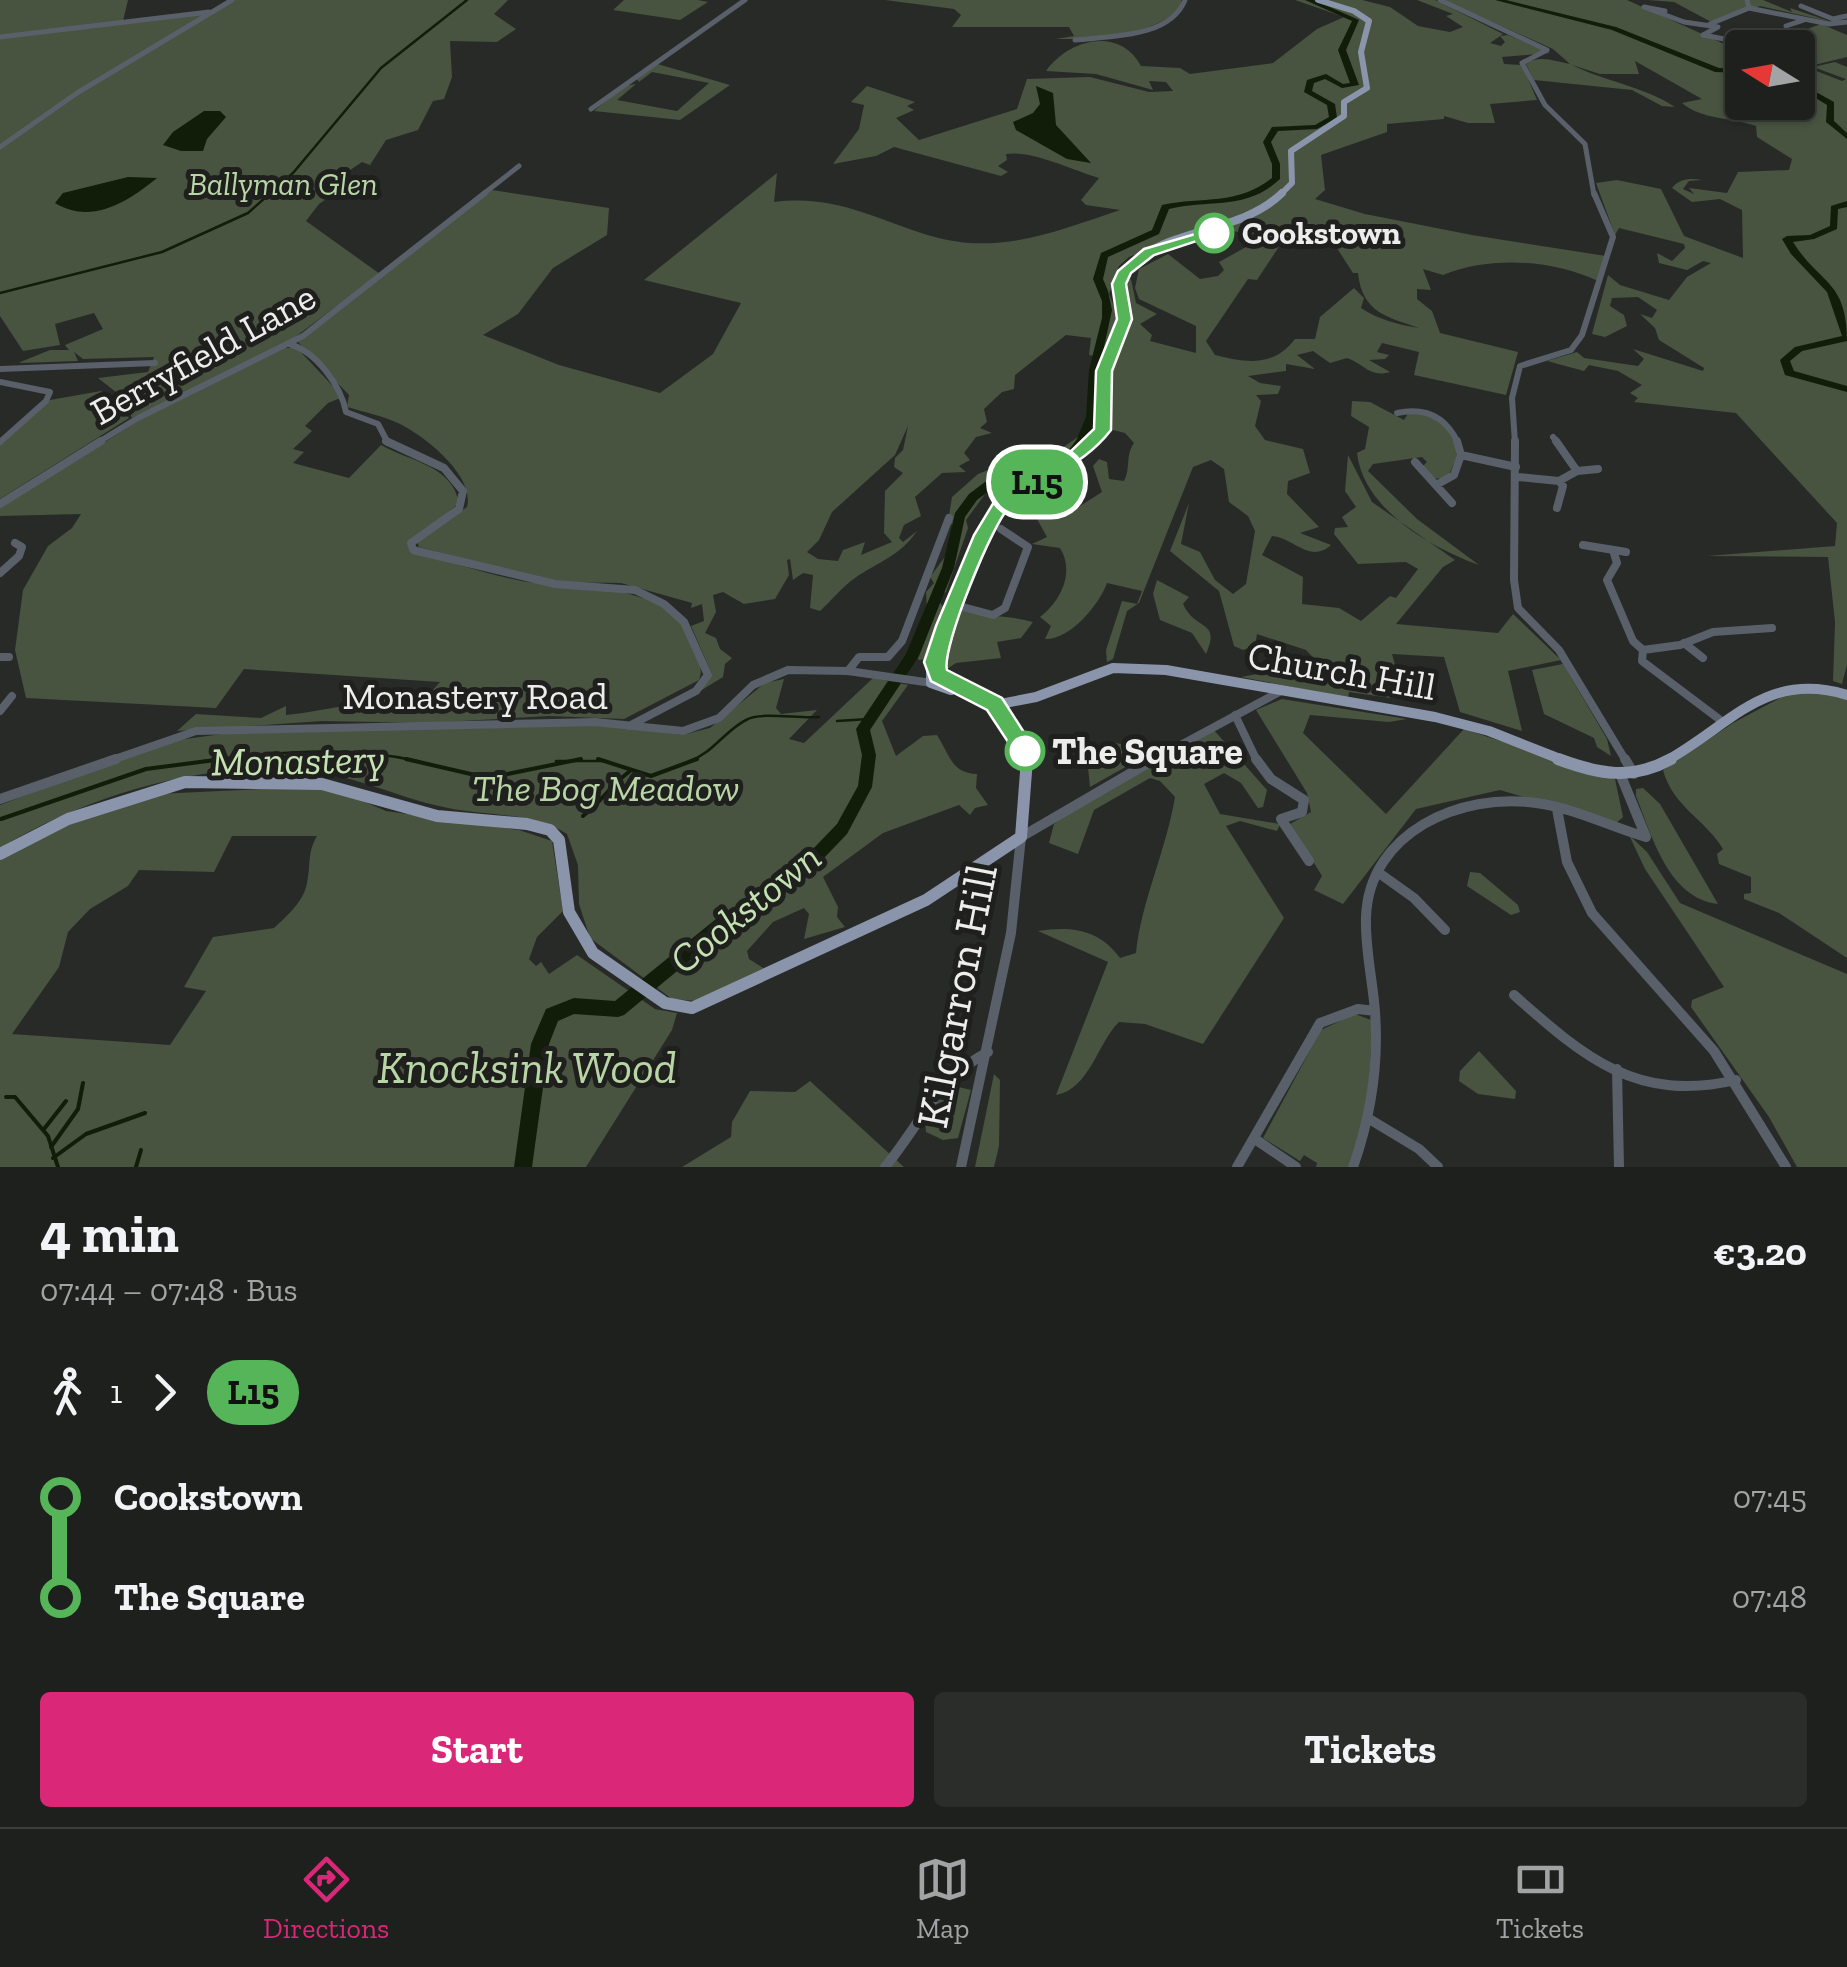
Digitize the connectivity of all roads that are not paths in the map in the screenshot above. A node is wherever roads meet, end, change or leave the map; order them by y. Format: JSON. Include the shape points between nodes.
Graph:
{"nodes":[{"id":1,"x":232,"y":0,"type":"edge"},
{"id":2,"x":745,"y":0,"type":"edge"},
{"id":3,"x":1185,"y":0,"type":"edge"},
{"id":4,"x":1318,"y":0,"type":"edge"},
{"id":5,"x":1440,"y":0,"type":"edge"},
{"id":6,"x":1747,"y":0,"type":"edge"},
{"id":7,"x":1801,"y":6,"type":"dead end"},
{"id":8,"x":1750,"y":8,"type":"junction"},
{"id":9,"x":1760,"y":10,"type":"junction"},
{"id":10,"x":214,"y":11,"type":"junction"},
{"id":11,"x":1665,"y":12,"type":"dead end"},
{"id":12,"x":1752,"y":16,"type":"dead end"},
{"id":13,"x":1847,"y":19,"type":"edge"},
{"id":14,"x":1804,"y":20,"type":"junction"},
{"id":15,"x":1710,"y":24,"type":"junction"},
{"id":16,"x":1837,"y":25,"type":"junction"},
{"id":17,"x":1786,"y":26,"type":"dead end"},
{"id":18,"x":1847,"y":32,"type":"edge"},
{"id":19,"x":0,"y":37,"type":"edge"},
{"id":20,"x":1725,"y":39,"type":"edge"},
{"id":21,"x":1075,"y":40,"type":"dead end"},
{"id":22,"x":591,"y":109,"type":"dead end"},
{"id":23,"x":0,"y":147,"type":"edge"},
{"id":24,"x":519,"y":166,"type":"dead end"},
{"id":25,"x":289,"y":344,"type":"junction"},
{"id":26,"x":154,"y":363,"type":"dead end"},
{"id":27,"x":4,"y":369,"type":"edge"},
{"id":28,"x":0,"y":380,"type":"edge"},
{"id":29,"x":1398,"y":414,"type":"dead end"},
{"id":30,"x":1553,"y":437,"type":"dead end"},
{"id":31,"x":0,"y":442,"type":"edge"},
{"id":32,"x":1461,"y":456,"type":"junction"},
{"id":33,"x":1416,"y":462,"type":"dead end"},
{"id":34,"x":1516,"y":467,"type":"junction"},
{"id":35,"x":1598,"y":469,"type":"dead end"},
{"id":36,"x":1577,"y":471,"type":"junction"},
{"id":37,"x":1518,"y":477,"type":"junction"},
{"id":38,"x":1559,"y":481,"type":"junction"},
{"id":39,"x":1436,"y":485,"type":"junction"},
{"id":40,"x":1548,"y":496,"type":"dead end"},
{"id":41,"x":1452,"y":503,"type":"dead end"},
{"id":42,"x":0,"y":504,"type":"edge"},
{"id":43,"x":949,"y":518,"type":"dead end"},
{"id":44,"x":1002,"y":529,"type":"dead end"},
{"id":45,"x":15,"y":542,"type":"dead end"},
{"id":46,"x":1583,"y":544,"type":"dead end"},
{"id":47,"x":1613,"y":550,"type":"junction"},
{"id":48,"x":1626,"y":552,"type":"dead end"},
{"id":49,"x":0,"y":573,"type":"edge"},
{"id":50,"x":955,"y":604,"type":"junction"},
{"id":51,"x":1772,"y":628,"type":"dead end"},
{"id":52,"x":1684,"y":643,"type":"junction"},
{"id":53,"x":1643,"y":650,"type":"junction"},
{"id":54,"x":1703,"y":658,"type":"dead end"},
{"id":55,"x":848,"y":671,"type":"junction"},
{"id":56,"x":936,"y":681,"type":"junction"},
{"id":57,"x":1283,"y":690,"type":"junction"},
{"id":58,"x":1847,"y":695,"type":"edge"},
{"id":59,"x":12,"y":696,"type":"dead end"},
{"id":60,"x":992,"y":705,"type":"junction"},
{"id":61,"x":0,"y":711,"type":"edge"},
{"id":62,"x":1235,"y":715,"type":"junction"},
{"id":63,"x":1722,"y":722,"type":"junction"},
{"id":64,"x":629,"y":726,"type":"junction"},
{"id":65,"x":1628,"y":775,"type":"junction"},
{"id":66,"x":0,"y":799,"type":"edge"},
{"id":67,"x":1557,"y":809,"type":"junction"},
{"id":68,"x":1636,"y":811,"type":"junction"},
{"id":69,"x":1614,"y":828,"type":"junction"},
{"id":70,"x":1021,"y":837,"type":"junction"},
{"id":71,"x":0,"y":854,"type":"edge"},
{"id":72,"x":1309,"y":861,"type":"dead end"},
{"id":73,"x":1379,"y":873,"type":"junction"},
{"id":74,"x":1445,"y":930,"type":"dead end"},
{"id":75,"x":1514,"y":995,"type":"dead end"},
{"id":76,"x":1375,"y":1011,"type":"junction"},
{"id":77,"x":988,"y":1052,"type":"junction"},
{"id":78,"x":1618,"y":1070,"type":"junction"},
{"id":79,"x":1736,"y":1080,"type":"junction"},
{"id":80,"x":1371,"y":1120,"type":"junction"},
{"id":81,"x":1255,"y":1139,"type":"junction"},
{"id":82,"x":884,"y":1167,"type":"edge"},
{"id":83,"x":962,"y":1167,"type":"edge"},
{"id":84,"x":1237,"y":1167,"type":"edge"},
{"id":85,"x":1296,"y":1167,"type":"edge"},
{"id":86,"x":1353,"y":1167,"type":"edge"},
{"id":87,"x":1438,"y":1167,"type":"edge"},
{"id":88,"x":1619,"y":1167,"type":"edge"},
{"id":89,"x":1786,"y":1167,"type":"edge"}],
"edges":[{"from":1,"to":10,"type":"street"},
{"from":2,"to":22,"type":"street"},
{"from":3,"to":21,"type":"street","via":[[1175,20]]},
{"from":4,"to":50,"type":"main road","via":[[1369,21],[1362,52],[1367,88],[1344,102],[1342,119],[1291,150],[1292,183],[1268,207],[1234,226],[1149,252],[1125,271],[1119,284],[1124,319],[1104,371],[1102,430],[1074,460],[1003,501]]},
{"from":5,"to":34,"type":"street","via":[[1547,50],[1522,64],[1545,105],[1585,144],[1596,199],[1613,236],[1582,336],[1570,350],[1520,366],[1512,398]]},
{"from":6,"to":8,"type":"street"},
{"from":7,"to":13,"type":"street"},
{"from":8,"to":9,"type":"street"},
{"from":8,"to":15,"type":"street"},
{"from":9,"to":12,"type":"street"},
{"from":9,"to":14,"type":"street"},
{"from":10,"to":19,"type":"street"},
{"from":10,"to":23,"type":"street"},
{"from":11,"to":15,"type":"street","via":[[1644,7]]},
{"from":13,"to":16,"type":"street"},
{"from":14,"to":16,"type":"street"},
{"from":14,"to":17,"type":"street"},
{"from":15,"to":20,"type":"street","via":[[1718,26],[1703,35]]},
{"from":16,"to":18,"type":"street"},
{"from":24,"to":25,"type":"street","name":"Berryfield Lane"},
{"from":25,"to":42,"type":"street","name":"Berryfield Lane","via":[[138,418]]},
{"from":25,"to":64,"type":"street","via":[[301,347],[342,391],[346,412],[378,424],[389,446],[444,468],[463,492],[459,510],[417,537],[413,550],[555,584],[635,590],[684,622],[708,676],[696,691]]},
{"from":26,"to":27,"type":"street"},
{"from":27,"to":28,"type":"street"},
{"from":28,"to":31,"type":"street","via":[[50,392]]},
{"from":29,"to":32,"type":"street","via":[[1422,410],[1440,418],[1453,428]]},
{"from":30,"to":36,"type":"street"},
{"from":32,"to":34,"type":"street"},
{"from":32,"to":39,"type":"street","via":[[1447,483]]},
{"from":33,"to":39,"type":"street"},
{"from":34,"to":37,"type":"street"},
{"from":35,"to":36,"type":"street"},
{"from":36,"to":38,"type":"street"},
{"from":37,"to":38,"type":"street"},
{"from":37,"to":65,"type":"street","via":[[1518,608],[1559,650]]},
{"from":38,"to":40,"type":"street","via":[[1559,504]]},
{"from":39,"to":41,"type":"street"},
{"from":43,"to":55,"type":"street","via":[[902,641],[888,658],[859,657]]},
{"from":44,"to":50,"type":"street","via":[[1028,547],[1005,608],[992,615]]},
{"from":45,"to":49,"type":"street","via":[[22,548],[19,556]]},
{"from":46,"to":47,"type":"street"},
{"from":47,"to":48,"type":"street"},
{"from":47,"to":53,"type":"street","via":[[1617,563],[1607,580]]},
{"from":50,"to":56,"type":"main road","via":[[934,662]]},
{"from":51,"to":52,"type":"street","via":[[1702,634]]},
{"from":52,"to":53,"type":"street"},
{"from":52,"to":54,"type":"street"},
{"from":53,"to":63,"type":"street","via":[[1646,666]]},
{"from":55,"to":56,"type":"street","name":"Monastery Road"},
{"from":55,"to":64,"type":"street","name":"Monastery Road","via":[[777,672],[695,729]]},
{"from":56,"to":60,"type":"main road"},
{"from":57,"to":60,"type":"main road","name":"Church Hill","via":[[1129,667]]},
{"from":57,"to":62,"type":"street"},
{"from":57,"to":65,"type":"main road","name":"Church Hill","via":[[1475,727]]},
{"from":58,"to":63,"type":"main road","via":[[1822,685],[1793,685]]},
{"from":59,"to":61,"type":"street"},
{"from":60,"to":70,"type":"main road","via":[[1022,743],[1028,763]]},
{"from":62,"to":70,"type":"street"},
{"from":62,"to":72,"type":"street","via":[[1273,782],[1304,800],[1302,812],[1281,819]]},
{"from":63,"to":65,"type":"main road","via":[[1650,770]]},
{"from":64,"to":66,"type":"street","name":"Monastery Road","via":[[196,731]]},
{"from":65,"to":68,"type":"street"},
{"from":67,"to":69,"type":"street"},
{"from":67,"to":73,"type":"street","via":[[1512,801],[1448,810],[1411,833]]},
{"from":67,"to":79,"type":"street","via":[[1567,862],[1592,914]]},
{"from":68,"to":69,"type":"street","via":[[1634,821]]},
{"from":68,"to":69,"type":"street","via":[[1646,837]]},
{"from":70,"to":71,"type":"main road","via":[[926,900],[714,1002],[682,1008],[593,953],[569,912],[556,835],[527,824],[437,816],[322,784],[185,782],[68,820]]},
{"from":70,"to":77,"type":"street","name":"Kilgarron Hill","via":[[1014,916]]},
{"from":73,"to":74,"type":"street"},
{"from":73,"to":76,"type":"street","via":[[1370,890],[1368,924]]},
{"from":75,"to":78,"type":"street","via":[[1560,1039]]},
{"from":76,"to":80,"type":"street"},
{"from":76,"to":81,"type":"street","via":[[1349,1011],[1320,1023]]},
{"from":77,"to":82,"type":"street","via":[[934,1097]]},
{"from":77,"to":83,"type":"street","name":"Kilgarron Hill"},
{"from":78,"to":79,"type":"street","via":[[1666,1088]]},
{"from":78,"to":88,"type":"street"},
{"from":79,"to":89,"type":"street"},
{"from":80,"to":86,"type":"street"},
{"from":80,"to":87,"type":"street"},
{"from":81,"to":84,"type":"street"},
{"from":81,"to":85,"type":"street"}]}
